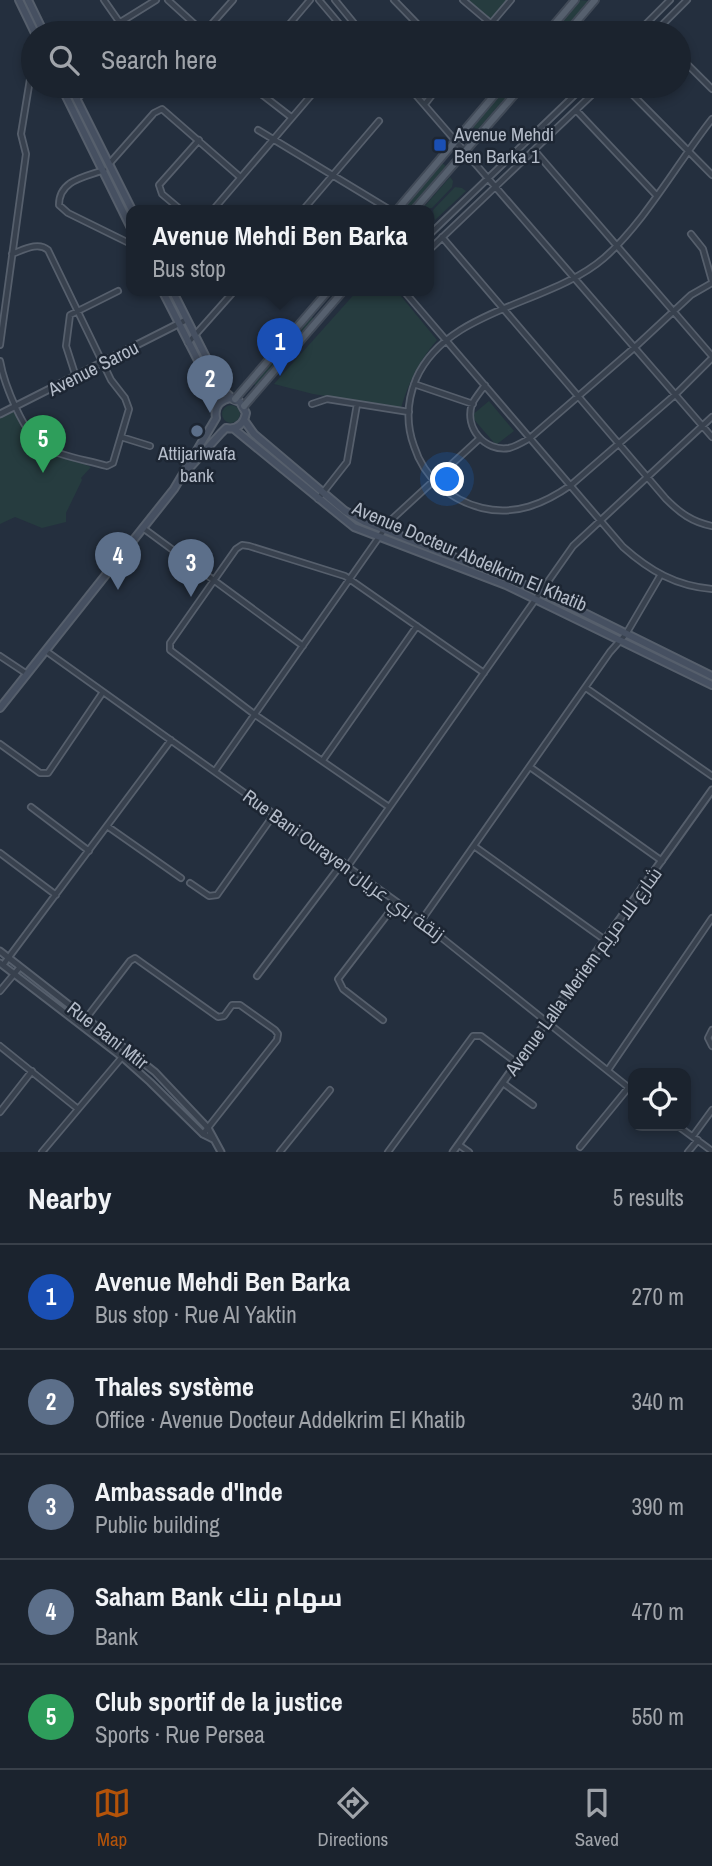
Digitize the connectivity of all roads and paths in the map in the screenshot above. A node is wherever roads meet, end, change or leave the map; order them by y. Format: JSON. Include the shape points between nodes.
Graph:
{"nodes":[{"id":1,"x":19,"y":0,"type":"edge"},
{"id":2,"x":28,"y":0,"type":"edge"},
{"id":3,"x":104,"y":0,"type":"edge"},
{"id":4,"x":156,"y":0,"type":"edge"},
{"id":5,"x":168,"y":0,"type":"edge"},
{"id":6,"x":233,"y":0,"type":"edge"},
{"id":7,"x":310,"y":0,"type":"edge"},
{"id":8,"x":319,"y":0,"type":"edge"},
{"id":9,"x":335,"y":0,"type":"edge"},
{"id":10,"x":394,"y":0,"type":"edge"},
{"id":11,"x":463,"y":0,"type":"edge"},
{"id":12,"x":511,"y":0,"type":"edge"},
{"id":13,"x":575,"y":0,"type":"edge"},
{"id":14,"x":596,"y":0,"type":"edge"},
{"id":15,"x":670,"y":0,"type":"edge"},
{"id":16,"x":687,"y":0,"type":"edge"},
{"id":17,"x":344,"y":12,"type":"junction"},
{"id":18,"x":336,"y":20,"type":"joint"},
{"id":19,"x":29,"y":21,"type":"edge"},
{"id":20,"x":38,"y":21,"type":"edge"},
{"id":21,"x":119,"y":21,"type":"edge"},
{"id":22,"x":123,"y":21,"type":"edge"},
{"id":23,"x":191,"y":21,"type":"edge"},
{"id":24,"x":214,"y":21,"type":"edge"},
{"id":25,"x":292,"y":21,"type":"edge"},
{"id":26,"x":352,"y":21,"type":"edge"},
{"id":27,"x":414,"y":21,"type":"edge"},
{"id":28,"x":488,"y":21,"type":"edge"},
{"id":29,"x":494,"y":21,"type":"edge"},
{"id":30,"x":557,"y":21,"type":"edge"},
{"id":31,"x":578,"y":21,"type":"edge"},
{"id":32,"x":649,"y":21,"type":"edge"},
{"id":33,"x":667,"y":21,"type":"edge"},
{"id":34,"x":691,"y":68,"type":"edge"},
{"id":35,"x":712,"y":89,"type":"edge"},
{"id":36,"x":27,"y":98,"type":"edge"},
{"id":37,"x":67,"y":98,"type":"edge"},
{"id":38,"x":76,"y":98,"type":"edge"},
{"id":39,"x":266,"y":98,"type":"edge"},
{"id":40,"x":308,"y":98,"type":"edge"},
{"id":41,"x":419,"y":98,"type":"edge"},
{"id":42,"x":430,"y":98,"type":"edge"},
{"id":43,"x":492,"y":98,"type":"edge"},
{"id":44,"x":511,"y":98,"type":"edge"},
{"id":45,"x":571,"y":98,"type":"edge"},
{"id":46,"x":588,"y":98,"type":"edge"},
{"id":47,"x":636,"y":98,"type":"edge"},
{"id":48,"x":425,"y":104,"type":"junction"},
{"id":49,"x":576,"y":110,"type":"junction"},
{"id":50,"x":291,"y":117,"type":"junction"},
{"id":51,"x":712,"y":119,"type":"edge"},
{"id":52,"x":379,"y":121,"type":"dead end"},
{"id":53,"x":258,"y":130,"type":"dead end"},
{"id":54,"x":274,"y":138,"type":"junction"},
{"id":55,"x":199,"y":141,"type":"junction"},
{"id":56,"x":456,"y":141,"type":"junction"},
{"id":57,"x":464,"y":151,"type":"junction"},
{"id":58,"x":535,"y":151,"type":"junction"},
{"id":59,"x":687,"y":151,"type":"junction"},
{"id":60,"x":110,"y":165,"type":"junction"},
{"id":61,"x":103,"y":171,"type":"junction"},
{"id":62,"x":712,"y":175,"type":"edge"},
{"id":63,"x":333,"y":176,"type":"junction"},
{"id":64,"x":240,"y":177,"type":"junction"},
{"id":65,"x":488,"y":178,"type":"junction"},
{"id":66,"x":495,"y":187,"type":"junction"},
{"id":67,"x":656,"y":195,"type":"junction"},
{"id":68,"x":130,"y":205,"type":"edge"},
{"id":69,"x":175,"y":205,"type":"edge"},
{"id":70,"x":217,"y":205,"type":"edge"},
{"id":71,"x":307,"y":205,"type":"edge"},
{"id":72,"x":382,"y":205,"type":"edge"},
{"id":73,"x":401,"y":205,"type":"edge"},
{"id":74,"x":418,"y":205,"type":"edge"},
{"id":75,"x":126,"y":218,"type":"edge"},
{"id":76,"x":434,"y":230,"type":"edge"},
{"id":77,"x":691,"y":234,"type":"dead end"},
{"id":78,"x":442,"y":237,"type":"junction"},
{"id":79,"x":126,"y":242,"type":"edge"},
{"id":80,"x":434,"y":245,"type":"edge"},
{"id":81,"x":617,"y":245,"type":"junction"},
{"id":82,"x":12,"y":254,"type":"junction"},
{"id":83,"x":575,"y":278,"type":"junction"},
{"id":84,"x":712,"y":282,"type":"edge"},
{"id":85,"x":118,"y":291,"type":"dead end"},
{"id":86,"x":165,"y":296,"type":"edge"},
{"id":87,"x":175,"y":296,"type":"edge"},
{"id":88,"x":230,"y":296,"type":"edge"},
{"id":89,"x":323,"y":296,"type":"edge"},
{"id":90,"x":339,"y":296,"type":"edge"},
{"id":91,"x":408,"y":296,"type":"edge"},
{"id":92,"x":504,"y":310,"type":"junction"},
{"id":93,"x":76,"y":311,"type":"junction"},
{"id":94,"x":673,"y":311,"type":"junction"},
{"id":95,"x":186,"y":320,"type":"junction"},
{"id":96,"x":178,"y":324,"type":"junction"},
{"id":97,"x":195,"y":337,"type":"junction"},
{"id":98,"x":446,"y":340,"type":"junction"},
{"id":99,"x":188,"y":343,"type":"junction"},
{"id":100,"x":0,"y":345,"type":"edge"},
{"id":101,"x":634,"y":348,"type":"junction"},
{"id":102,"x":712,"y":357,"type":"edge"},
{"id":103,"x":0,"y":361,"type":"edge"},
{"id":104,"x":103,"y":364,"type":"junction"},
{"id":105,"x":76,"y":377,"type":"junction"},
{"id":106,"x":414,"y":384,"type":"junction"},
{"id":107,"x":485,"y":385,"type":"junction"},
{"id":108,"x":676,"y":394,"type":"junction"},
{"id":109,"x":578,"y":396,"type":"junction"},
{"id":110,"x":234,"y":399,"type":"junction"},
{"id":111,"x":312,"y":404,"type":"dead end"},
{"id":112,"x":357,"y":404,"type":"junction"},
{"id":113,"x":473,"y":404,"type":"junction"},
{"id":114,"x":16,"y":406,"type":"junction"},
{"id":115,"x":217,"y":406,"type":"junction"},
{"id":116,"x":244,"y":407,"type":"junction"},
{"id":117,"x":409,"y":412,"type":"junction"},
{"id":118,"x":0,"y":414,"type":"edge"},
{"id":119,"x":712,"y":417,"type":"edge"},
{"id":120,"x":216,"y":418,"type":"junction"},
{"id":121,"x":244,"y":421,"type":"junction"},
{"id":122,"x":703,"y":426,"type":"junction"},
{"id":123,"x":226,"y":428,"type":"junction"},
{"id":124,"x":234,"y":429,"type":"junction"},
{"id":125,"x":121,"y":437,"type":"junction"},
{"id":126,"x":530,"y":438,"type":"junction"},
{"id":127,"x":712,"y":438,"type":"edge"},
{"id":128,"x":479,"y":439,"type":"junction"},
{"id":129,"x":619,"y":444,"type":"junction"},
{"id":130,"x":150,"y":446,"type":"dead end"},
{"id":131,"x":184,"y":474,"type":"junction"},
{"id":132,"x":650,"y":477,"type":"junction"},
{"id":133,"x":434,"y":481,"type":"junction"},
{"id":134,"x":571,"y":485,"type":"junction"},
{"id":135,"x":323,"y":492,"type":"junction"},
{"id":136,"x":318,"y":499,"type":"junction"},
{"id":137,"x":600,"y":520,"type":"junction"},
{"id":138,"x":712,"y":526,"type":"edge"},
{"id":139,"x":143,"y":528,"type":"junction"},
{"id":140,"x":384,"y":530,"type":"junction"},
{"id":141,"x":379,"y":537,"type":"junction"},
{"id":142,"x":660,"y":576,"type":"junction"},
{"id":143,"x":350,"y":579,"type":"junction"},
{"id":144,"x":214,"y":582,"type":"junction"},
{"id":145,"x":712,"y":589,"type":"edge"},
{"id":146,"x":540,"y":591,"type":"junction"},
{"id":147,"x":534,"y":598,"type":"junction"},
{"id":148,"x":417,"y":626,"type":"junction"},
{"id":149,"x":623,"y":637,"type":"junction"},
{"id":150,"x":303,"y":646,"type":"junction"},
{"id":151,"x":46,"y":651,"type":"junction"},
{"id":152,"x":0,"y":656,"type":"edge"},
{"id":153,"x":484,"y":673,"type":"junction"},
{"id":154,"x":27,"y":674,"type":"junction"},
{"id":155,"x":712,"y":676,"type":"edge"},
{"id":156,"x":712,"y":685,"type":"edge"},
{"id":157,"x":586,"y":688,"type":"junction"},
{"id":158,"x":103,"y":692,"type":"junction"},
{"id":159,"x":0,"y":708,"type":"edge"},
{"id":160,"x":254,"y":713,"type":"junction"},
{"id":161,"x":170,"y":740,"type":"junction"},
{"id":162,"x":0,"y":744,"type":"edge"},
{"id":163,"x":323,"y":760,"type":"junction"},
{"id":164,"x":530,"y":767,"type":"junction"},
{"id":165,"x":215,"y":771,"type":"junction"},
{"id":166,"x":712,"y":776,"type":"edge"},
{"id":167,"x":712,"y":790,"type":"edge"},
{"id":168,"x":31,"y":807,"type":"dead end"},
{"id":169,"x":389,"y":807,"type":"junction"},
{"id":170,"x":275,"y":813,"type":"junction"},
{"id":171,"x":107,"y":826,"type":"junction"},
{"id":172,"x":474,"y":846,"type":"junction"},
{"id":173,"x":89,"y":850,"type":"junction"},
{"id":174,"x":0,"y":853,"type":"edge"},
{"id":175,"x":662,"y":861,"type":"junction"},
{"id":176,"x":343,"y":862,"type":"junction"},
{"id":177,"x":348,"y":866,"type":"junction"},
{"id":178,"x":181,"y":878,"type":"dead end"},
{"id":179,"x":190,"y":883,"type":"dead end"},
{"id":180,"x":56,"y":895,"type":"junction"},
{"id":181,"x":397,"y":902,"type":"junction"},
{"id":182,"x":712,"y":918,"type":"edge"},
{"id":183,"x":421,"y":921,"type":"junction"},
{"id":184,"x":606,"y":940,"type":"junction"},
{"id":185,"x":0,"y":951,"type":"edge"},
{"id":186,"x":9,"y":957,"type":"junction"},
{"id":187,"x":1,"y":964,"type":"edge"},
{"id":188,"x":20,"y":967,"type":"junction"},
{"id":189,"x":14,"y":974,"type":"junction"},
{"id":190,"x":257,"y":976,"type":"dead end"},
{"id":191,"x":0,"y":991,"type":"edge"},
{"id":192,"x":87,"y":1018,"type":"junction"},
{"id":193,"x":383,"y":1020,"type":"dead end"},
{"id":194,"x":548,"y":1022,"type":"junction"},
{"id":195,"x":81,"y":1025,"type":"junction"},
{"id":196,"x":712,"y":1030,"type":"edge"},
{"id":197,"x":0,"y":1046,"type":"edge"},
{"id":198,"x":712,"y":1046,"type":"edge"},
{"id":199,"x":128,"y":1050,"type":"junction"},
{"id":200,"x":122,"y":1057,"type":"junction"},
{"id":201,"x":517,"y":1063,"type":"junction"},
{"id":202,"x":608,"y":1070,"type":"junction"},
{"id":203,"x":32,"y":1071,"type":"junction"},
{"id":204,"x":503,"y":1083,"type":"junction"},
{"id":205,"x":628,"y":1087,"type":"edge"},
{"id":206,"x":330,"y":1090,"type":"dead end"},
{"id":207,"x":628,"y":1092,"type":"edge"},
{"id":208,"x":533,"y":1105,"type":"dead end"},
{"id":209,"x":78,"y":1109,"type":"junction"},
{"id":210,"x":712,"y":1110,"type":"edge"},
{"id":211,"x":0,"y":1112,"type":"edge"},
{"id":212,"x":208,"y":1128,"type":"junction"},
{"id":213,"x":686,"y":1131,"type":"edge"},
{"id":214,"x":203,"y":1134,"type":"junction"},
{"id":215,"x":696,"y":1138,"type":"junction"},
{"id":216,"x":213,"y":1139,"type":"junction"},
{"id":217,"x":459,"y":1145,"type":"junction"},
{"id":218,"x":580,"y":1147,"type":"dead end"},
{"id":219,"x":712,"y":1151,"type":"edge"},
{"id":220,"x":42,"y":1152,"type":"edge"},
{"id":221,"x":221,"y":1152,"type":"edge"},
{"id":222,"x":280,"y":1152,"type":"edge"},
{"id":223,"x":388,"y":1152,"type":"edge"},
{"id":224,"x":453,"y":1152,"type":"edge"},
{"id":225,"x":468,"y":1152,"type":"edge"},
{"id":226,"x":688,"y":1152,"type":"edge"}],
"edges":[{"from":1,"to":19,"type":"main road"},
{"from":2,"to":20,"type":"main road"},
{"from":3,"to":21,"type":"street"},
{"from":4,"to":22,"type":"street"},
{"from":5,"to":23,"type":"street"},
{"from":6,"to":24,"type":"street"},
{"from":7,"to":25,"type":"street"},
{"from":8,"to":18,"type":"street"},
{"from":9,"to":17,"type":"street"},
{"from":10,"to":27,"type":"street"},
{"from":11,"to":28,"type":"street"},
{"from":12,"to":29,"type":"street"},
{"from":13,"to":30,"type":"main road"},
{"from":14,"to":31,"type":"main road"},
{"from":15,"to":32,"type":"street"},
{"from":16,"to":33,"type":"street"},
{"from":17,"to":18,"type":"street"},
{"from":17,"to":26,"type":"street"},
{"from":34,"to":35,"type":"street"},
{"from":36,"to":82,"type":"street","via":[[21,134],[26,154]]},
{"from":37,"to":61,"type":"main road"},
{"from":38,"to":60,"type":"main road"},
{"from":39,"to":50,"type":"street"},
{"from":40,"to":50,"type":"street"},
{"from":41,"to":48,"type":"street"},
{"from":42,"to":48,"type":"street"},
{"from":43,"to":56,"type":"main road"},
{"from":44,"to":57,"type":"main road"},
{"from":45,"to":65,"type":"street"},
{"from":46,"to":49,"type":"street"},
{"from":47,"to":59,"type":"street"},
{"from":48,"to":56,"type":"street"},
{"from":49,"to":58,"type":"street"},
{"from":49,"to":67,"type":"street"},
{"from":50,"to":54,"type":"street"},
{"from":51,"to":59,"type":"street"},
{"from":52,"to":63,"type":"street"},
{"from":53,"to":54,"type":"street"},
{"from":54,"to":63,"type":"street"},
{"from":54,"to":64,"type":"street"},
{"from":55,"to":60,"type":"street","via":[[160,109]]},
{"from":55,"to":64,"type":"street"},
{"from":55,"to":69,"type":"street","via":[[159,185]]},
{"from":56,"to":57,"type":"street"},
{"from":56,"to":73,"type":"main road"},
{"from":57,"to":65,"type":"street"},
{"from":57,"to":74,"type":"main road"},
{"from":58,"to":66,"type":"street"},
{"from":58,"to":81,"type":"street"},
{"from":59,"to":62,"type":"street"},
{"from":59,"to":67,"type":"street"},
{"from":60,"to":61,"type":"street"},
{"from":60,"to":68,"type":"main road"},
{"from":61,"to":75,"type":"main road"},
{"from":61,"to":79,"type":"street","via":[[68,183],[59,205]]},
{"from":63,"to":71,"type":"street"},
{"from":63,"to":72,"type":"street"},
{"from":64,"to":70,"type":"street"},
{"from":65,"to":66,"type":"street"},
{"from":65,"to":76,"type":"street"},
{"from":66,"to":78,"type":"street"},
{"from":66,"to":83,"type":"street"},
{"from":67,"to":81,"type":"street"},
{"from":77,"to":84,"type":"street","via":[[703,249]]},
{"from":78,"to":80,"type":"street"},
{"from":78,"to":92,"type":"street"},
{"from":81,"to":83,"type":"street"},
{"from":81,"to":94,"type":"street"},
{"from":82,"to":93,"type":"street","via":[[36,246],[46,248]]},
{"from":82,"to":100,"type":"street"},
{"from":83,"to":92,"type":"street"},
{"from":83,"to":101,"type":"street"},
{"from":84,"to":94,"type":"street"},
{"from":85,"to":93,"type":"street"},
{"from":86,"to":96,"type":"main road"},
{"from":87,"to":95,"type":"main road"},
{"from":88,"to":97,"type":"street"},
{"from":89,"to":110,"type":"main road"},
{"from":90,"to":116,"type":"main road"},
{"from":91,"to":98,"type":"street"},
{"from":92,"to":98,"type":"street"},
{"from":92,"to":109,"type":"street"},
{"from":93,"to":104,"type":"street"},
{"from":93,"to":105,"type":"street","via":[[69,318],[66,341]]},
{"from":94,"to":101,"type":"street"},
{"from":94,"to":102,"type":"street"},
{"from":95,"to":96,"type":"street","name":"Avenue Sarou"},
{"from":95,"to":97,"type":"main road"},
{"from":96,"to":99,"type":"main road"},
{"from":96,"to":104,"type":"street","name":"Avenue Sarou"},
{"from":97,"to":99,"type":"street"},
{"from":97,"to":110,"type":"main road","via":[[222,389]]},
{"from":98,"to":106,"type":"street","via":[[426,360]]},
{"from":98,"to":107,"type":"street"},
{"from":99,"to":115,"type":"main road"},
{"from":101,"to":108,"type":"street"},
{"from":101,"to":109,"type":"street"},
{"from":102,"to":108,"type":"street"},
{"from":103,"to":114,"type":"street"},
{"from":104,"to":105,"type":"street","name":"Avenue Sarou"},
{"from":104,"to":125,"type":"street","via":[[128,405]]},
{"from":105,"to":114,"type":"street","name":"Avenue Sarou"},
{"from":106,"to":113,"type":"street"},
{"from":106,"to":117,"type":"street"},
{"from":107,"to":113,"type":"street"},
{"from":107,"to":126,"type":"street"},
{"from":108,"to":122,"type":"street"},
{"from":108,"to":129,"type":"street"},
{"from":109,"to":126,"type":"street"},
{"from":109,"to":129,"type":"street"},
{"from":110,"to":115,"type":"main road"},
{"from":110,"to":116,"type":"main road"},
{"from":111,"to":112,"type":"street","via":[[327,399]]},
{"from":112,"to":117,"type":"street"},
{"from":112,"to":135,"type":"street","via":[[347,462]]},
{"from":113,"to":128,"type":"street","via":[[472,420]]},
{"from":114,"to":118,"type":"street","name":"Avenue Sarou"},
{"from":114,"to":125,"type":"street","via":[[35,439],[53,450],[109,466]]},
{"from":115,"to":120,"type":"main road"},
{"from":116,"to":121,"type":"main road"},
{"from":117,"to":133,"type":"street","via":[[413,445]]},
{"from":119,"to":122,"type":"street"},
{"from":120,"to":123,"type":"main road"},
{"from":120,"to":131,"type":"main road"},
{"from":121,"to":124,"type":"main road"},
{"from":121,"to":135,"type":"main road","name":"Avenue Docteur Abdelkrim El Khatib"},
{"from":122,"to":127,"type":"street"},
{"from":122,"to":132,"type":"street"},
{"from":123,"to":124,"type":"main road"},
{"from":123,"to":131,"type":"main road"},
{"from":124,"to":136,"type":"main road","name":"Avenue Docteur Abdelkrim El Khatib"},
{"from":125,"to":130,"type":"street"},
{"from":126,"to":128,"type":"street","via":[[506,448]]},
{"from":126,"to":134,"type":"street"},
{"from":128,"to":133,"type":"street"},
{"from":129,"to":132,"type":"street"},
{"from":129,"to":134,"type":"street"},
{"from":131,"to":139,"type":"main road"},
{"from":132,"to":137,"type":"street"},
{"from":132,"to":138,"type":"street","via":[[678,511]]},
{"from":133,"to":134,"type":"street","via":[[460,500],[498,510],[536,506]]},
{"from":133,"to":140,"type":"street"},
{"from":134,"to":137,"type":"street"},
{"from":135,"to":136,"type":"street"},
{"from":135,"to":140,"type":"main road","name":"Avenue Docteur Abdelkrim El Khatib","via":[[355,517]]},
{"from":136,"to":141,"type":"main road","name":"Avenue Docteur Abdelkrim El Khatib","via":[[349,524]]},
{"from":137,"to":142,"type":"street","via":[[623,547]]},
{"from":137,"to":146,"type":"street","via":[[576,542]]},
{"from":139,"to":144,"type":"street"},
{"from":139,"to":151,"type":"main road"},
{"from":140,"to":141,"type":"street"},
{"from":140,"to":146,"type":"main road","name":"Avenue Docteur Abdelkrim El Khatib"},
{"from":141,"to":143,"type":"street"},
{"from":141,"to":147,"type":"main road","name":"Avenue Docteur Abdelkrim El Khatib"},
{"from":142,"to":145,"type":"street"},
{"from":142,"to":149,"type":"street"},
{"from":143,"to":144,"type":"street","via":[[242,545]]},
{"from":143,"to":148,"type":"street"},
{"from":143,"to":150,"type":"street"},
{"from":144,"to":150,"type":"street"},
{"from":144,"to":160,"type":"street","via":[[170,643],[170,650]]},
{"from":146,"to":147,"type":"street"},
{"from":146,"to":149,"type":"main road","name":"Avenue Docteur Abdelkrim El Khatib"},
{"from":147,"to":149,"type":"main road","name":"Avenue Docteur Abdelkrim El Khatib"},
{"from":147,"to":153,"type":"street"},
{"from":148,"to":153,"type":"street"},
{"from":148,"to":163,"type":"street"},
{"from":149,"to":155,"type":"main road","name":"Avenue Docteur Abdelkrim El Khatib"},
{"from":149,"to":156,"type":"main road","name":"Avenue Docteur Abdelkrim El Khatib"},
{"from":149,"to":157,"type":"street"},
{"from":150,"to":160,"type":"street"},
{"from":151,"to":154,"type":"main road"},
{"from":151,"to":158,"type":"street","name":"Rue Bani Ourayen زنقة بني عريان"},
{"from":152,"to":154,"type":"street"},
{"from":153,"to":169,"type":"street"},
{"from":154,"to":159,"type":"main road"},
{"from":157,"to":164,"type":"street"},
{"from":157,"to":166,"type":"street"},
{"from":158,"to":161,"type":"street","name":"Rue Bani Ourayen زنقة بني عريان"},
{"from":158,"to":162,"type":"street","via":[[48,773],[40,773]]},
{"from":160,"to":163,"type":"street"},
{"from":160,"to":165,"type":"street"},
{"from":161,"to":165,"type":"street","name":"Rue Bani Ourayen زنقة بني عريان"},
{"from":161,"to":171,"type":"street"},
{"from":163,"to":169,"type":"street"},
{"from":164,"to":172,"type":"street"},
{"from":164,"to":175,"type":"street"},
{"from":165,"to":170,"type":"street","name":"Rue Bani Ourayen زنقة بني عريان"},
{"from":167,"to":175,"type":"street","name":"Avenue Lalla Meriem شارع للا مريم"},
{"from":168,"to":173,"type":"street"},
{"from":169,"to":177,"type":"street"},
{"from":170,"to":176,"type":"street","name":"Rue Bani Ourayen زنقة بني عريان"},
{"from":170,"to":179,"type":"street","via":[[217,895],[209,896]]},
{"from":171,"to":173,"type":"street"},
{"from":171,"to":178,"type":"street"},
{"from":172,"to":183,"type":"street"},
{"from":172,"to":184,"type":"street"},
{"from":173,"to":180,"type":"street"},
{"from":174,"to":180,"type":"street"},
{"from":175,"to":184,"type":"street","name":"Avenue Lalla Meriem شارع للا مريم"},
{"from":176,"to":177,"type":"street","name":"Rue Bani Ourayen زنقة بني عريان"},
{"from":176,"to":190,"type":"street"},
{"from":177,"to":181,"type":"street","name":"Rue Bani Ourayen زنقة بني عريان"},
{"from":180,"to":186,"type":"street"},
{"from":181,"to":183,"type":"street","name":"Rue Bani Ourayen زنقة بني عريان"},
{"from":181,"to":193,"type":"street","via":[[338,979],[343,989]]},
{"from":182,"to":202,"type":"street"},
{"from":183,"to":194,"type":"street","name":"Rue Bani Ourayen زنقة بني عريان"},
{"from":184,"to":194,"type":"street","name":"Avenue Lalla Meriem شارع للا مريم"},
{"from":185,"to":186,"type":"street","name":"Rue Bani Mtir"},
{"from":186,"to":187,"type":"street"},
{"from":186,"to":188,"type":"street","name":"Rue Bani Mtir"},
{"from":187,"to":189,"type":"street","name":"Rue Bani Mtir"},
{"from":188,"to":189,"type":"street"},
{"from":188,"to":192,"type":"street","name":"Rue Bani Mtir"},
{"from":189,"to":191,"type":"street"},
{"from":189,"to":195,"type":"street","name":"Rue Bani Mtir"},
{"from":192,"to":195,"type":"street"},
{"from":192,"to":199,"type":"street","name":"Rue Bani Mtir"},
{"from":192,"to":212,"type":"street","via":[[135,958],[218,1017],[240,1004],[275,1030],[277,1040]]},
{"from":194,"to":201,"type":"street","name":"Avenue Lalla Meriem شارع للا مريم"},
{"from":194,"to":202,"type":"street","name":"Rue Bani Ourayen زنقة بني عريان"},
{"from":195,"to":200,"type":"street","name":"Rue Bani Mtir"},
{"from":196,"to":198,"type":"street","via":[[708,1038]]},
{"from":197,"to":203,"type":"street"},
{"from":199,"to":200,"type":"street"},
{"from":199,"to":212,"type":"street","name":"Rue Bani Mtir"},
{"from":200,"to":209,"type":"street"},
{"from":200,"to":214,"type":"street","name":"Rue Bani Mtir"},
{"from":201,"to":204,"type":"street","name":"Avenue Lalla Meriem شارع للا مريم"},
{"from":201,"to":223,"type":"street","via":[[481,1036],[473,1036]]},
{"from":202,"to":205,"type":"street","name":"Rue Bani Ourayen زنقة بني عريان"},
{"from":203,"to":209,"type":"street"},
{"from":203,"to":211,"type":"street"},
{"from":204,"to":208,"type":"street"},
{"from":204,"to":217,"type":"street","name":"Avenue Lalla Meriem شارع للا مريم"},
{"from":206,"to":222,"type":"street"},
{"from":207,"to":218,"type":"street"},
{"from":209,"to":220,"type":"street"},
{"from":210,"to":215,"type":"street"},
{"from":212,"to":214,"type":"street"},
{"from":212,"to":216,"type":"street","name":"Rue Bani Mtir"},
{"from":213,"to":215,"type":"street"},
{"from":214,"to":216,"type":"street","name":"Rue Bani Mtir"},
{"from":215,"to":219,"type":"street"},
{"from":215,"to":226,"type":"street"},
{"from":216,"to":221,"type":"street","name":"Rue Bani Mtir"},
{"from":217,"to":224,"type":"street","name":"Avenue Lalla Meriem شارع للا مريم"},
{"from":217,"to":225,"type":"street"}]}
